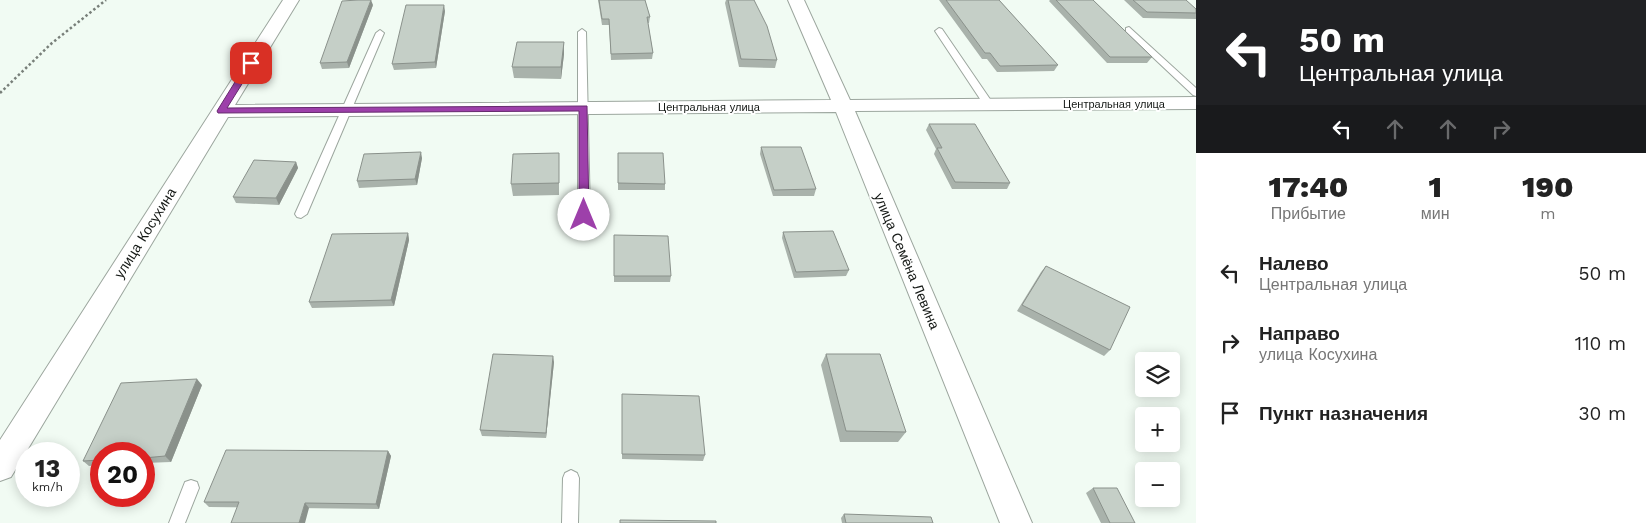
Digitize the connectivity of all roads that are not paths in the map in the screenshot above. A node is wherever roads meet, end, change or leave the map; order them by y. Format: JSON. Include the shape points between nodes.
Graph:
{"nodes":[{"id":1,"x":291,"y":0,"type":"edge"},
{"id":2,"x":796,"y":0,"type":"edge"},
{"id":3,"x":1129,"y":30,"type":"dead end"},
{"id":4,"x":939,"y":31,"type":"dead end"},
{"id":5,"x":380,"y":32,"type":"dead end"},
{"id":6,"x":582,"y":32,"type":"dead end"},
{"id":7,"x":1196,"y":93,"type":"edge"},
{"id":8,"x":1196,"y":103,"type":"edge"},
{"id":9,"x":989,"y":105,"type":"junction"},
{"id":10,"x":843,"y":106,"type":"junction"},
{"id":11,"x":584,"y":108,"type":"junction"},
{"id":12,"x":348,"y":110,"type":"junction"},
{"id":13,"x":221,"y":111,"type":"junction"},
{"id":14,"x":301,"y":214,"type":"dead end"},
{"id":15,"x":584,"y":215,"type":"dead end"},
{"id":16,"x":0,"y":467,"type":"edge"},
{"id":17,"x":571,"y":478,"type":"dead end"},
{"id":18,"x":191,"y":488,"type":"dead end"},
{"id":19,"x":177,"y":523,"type":"edge"},
{"id":20,"x":570,"y":523,"type":"edge"},
{"id":21,"x":1016,"y":523,"type":"edge"}],
"edges":[{"from":1,"to":13,"type":"street","name":"улица Косухина"},
{"from":2,"to":10,"type":"street","name":"улица Семёна Левина"},
{"from":3,"to":7,"type":"lane"},
{"from":4,"to":9,"type":"lane"},
{"from":5,"to":12,"type":"lane"},
{"from":6,"to":11,"type":"lane"},
{"from":8,"to":9,"type":"street","name":"Центральная улица"},
{"from":9,"to":10,"type":"street","name":"Центральная улица"},
{"from":10,"to":11,"type":"street","name":"Центральная улица"},
{"from":10,"to":21,"type":"street","name":"улица Семёна Левина"},
{"from":11,"to":12,"type":"street","name":"Центральная улица"},
{"from":11,"to":15,"type":"lane"},
{"from":12,"to":13,"type":"street","name":"Центральная улица"},
{"from":12,"to":14,"type":"lane"},
{"from":13,"to":16,"type":"street","name":"улица Косухина"},
{"from":17,"to":20,"type":"lane"},
{"from":18,"to":19,"type":"lane"}]}
